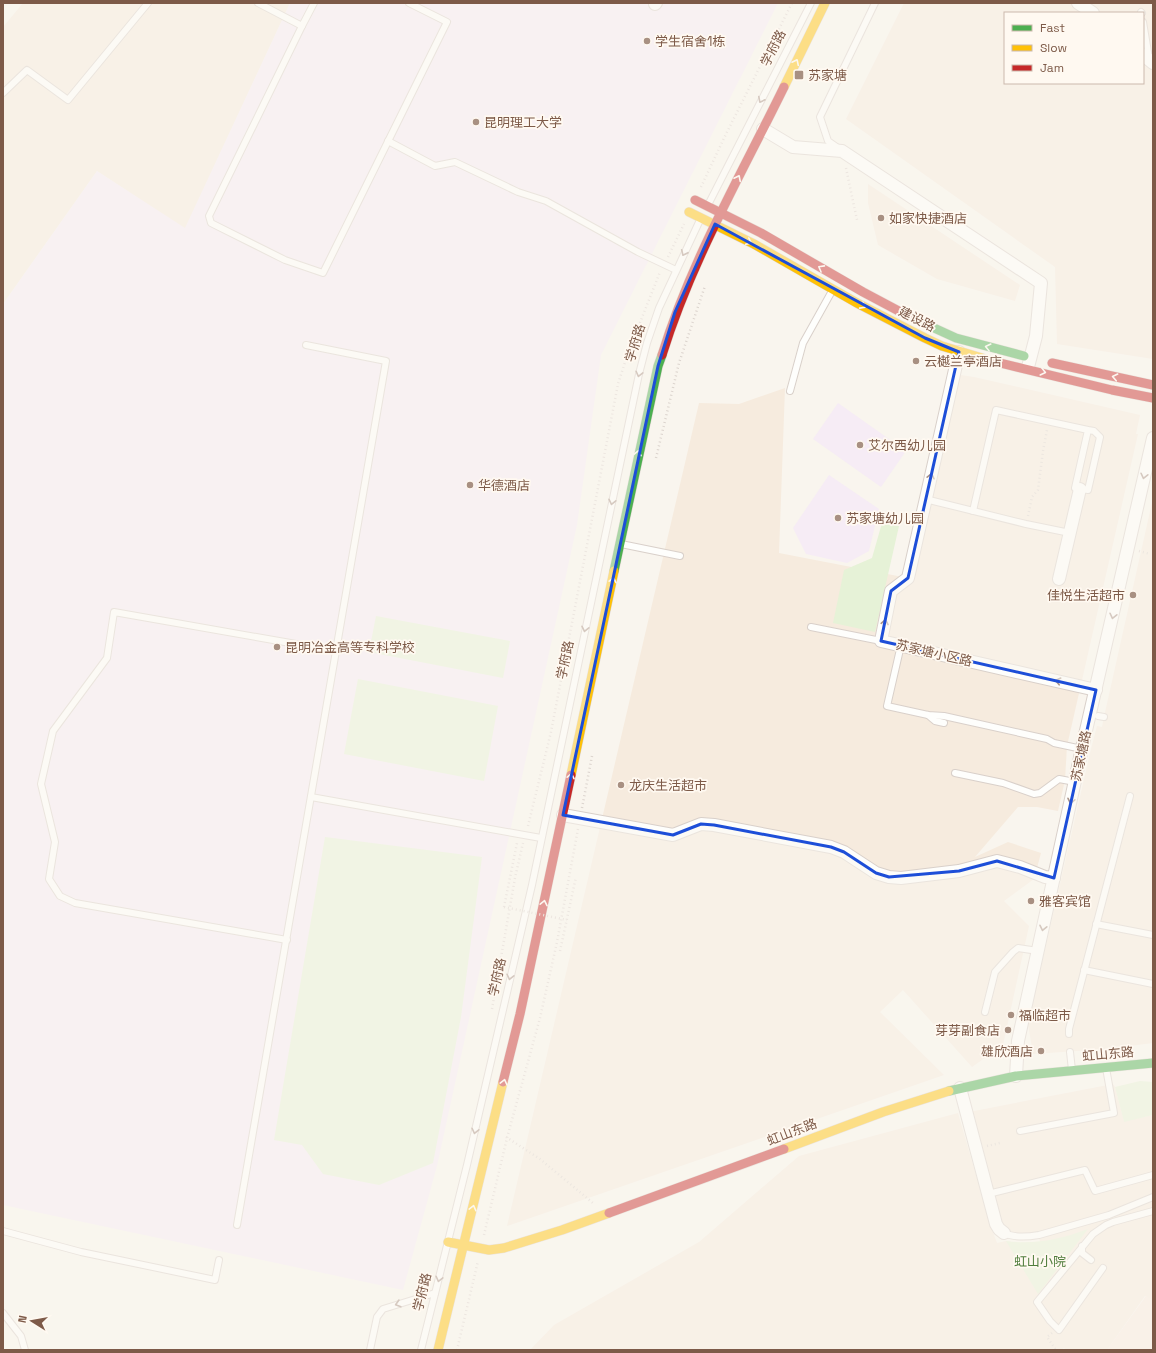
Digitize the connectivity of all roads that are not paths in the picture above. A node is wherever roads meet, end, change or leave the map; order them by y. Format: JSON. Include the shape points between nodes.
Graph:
{"nodes":[{"id":1,"x":148,"y":3,"type":"edge"},
{"id":2,"x":258,"y":3,"type":"edge"},
{"id":3,"x":314,"y":3,"type":"edge"},
{"id":4,"x":409,"y":3,"type":"edge"},
{"id":5,"x":811,"y":3,"type":"edge"},
{"id":6,"x":825,"y":3,"type":"edge"},
{"id":7,"x":875,"y":3,"type":"edge"},
{"id":8,"x":1078,"y":3,"type":"edge"},
{"id":9,"x":1092,"y":12,"type":"edge"},
{"id":10,"x":302,"y":26,"type":"junction"},
{"id":11,"x":1144,"y":30,"type":"edge"},
{"id":12,"x":1148,"y":60,"type":"edge"},
{"id":13,"x":3,"y":93,"type":"edge"},
{"id":14,"x":763,"y":129,"type":"junction"},
{"id":15,"x":388,"y":142,"type":"junction"},
{"id":16,"x":842,"y":151,"type":"junction"},
{"id":17,"x":695,"y":200,"type":"road end"},
{"id":18,"x":707,"y":206,"type":"junction"},
{"id":19,"x":689,"y":212,"type":"road end"},
{"id":20,"x":720,"y":212,"type":"junction"},
{"id":21,"x":701,"y":218,"type":"junction"},
{"id":22,"x":714,"y":224,"type":"junction"},
{"id":23,"x":676,"y":270,"type":"junction"},
{"id":24,"x":833,"y":289,"type":"junction"},
{"id":25,"x":306,"y":345,"type":"dead end"},
{"id":26,"x":959,"y":352,"type":"junction"},
{"id":27,"x":1036,"y":362,"type":"junction"},
{"id":28,"x":1153,"y":385,"type":"edge"},
{"id":29,"x":790,"y":391,"type":"dead end"},
{"id":30,"x":1153,"y":398,"type":"edge"},
{"id":31,"x":1088,"y":430,"type":"junction"},
{"id":32,"x":1153,"y":438,"type":"edge"},
{"id":33,"x":1080,"y":489,"type":"junction"},
{"id":34,"x":925,"y":499,"type":"junction"},
{"id":35,"x":973,"y":511,"type":"junction"},
{"id":36,"x":1070,"y":533,"type":"junction"},
{"id":37,"x":620,"y":544,"type":"junction"},
{"id":38,"x":680,"y":556,"type":"dead end"},
{"id":39,"x":1059,"y":579,"type":"dead end"},
{"id":40,"x":811,"y":627,"type":"dead end"},
{"id":41,"x":881,"y":641,"type":"junction"},
{"id":42,"x":901,"y":645,"type":"junction"},
{"id":43,"x":336,"y":651,"type":"junction"},
{"id":44,"x":1096,"y":690,"type":"junction"},
{"id":45,"x":928,"y":715,"type":"junction"},
{"id":46,"x":944,"y":723,"type":"dead end"},
{"id":47,"x":1082,"y":749,"type":"junction"},
{"id":48,"x":955,"y":773,"type":"dead end"},
{"id":49,"x":1075,"y":782,"type":"junction"},
{"id":50,"x":1130,"y":796,"type":"dead end"},
{"id":51,"x":311,"y":797,"type":"junction"},
{"id":52,"x":563,"y":815,"type":"junction"},
{"id":53,"x":541,"y":838,"type":"junction"},
{"id":54,"x":1054,"y":878,"type":"junction"},
{"id":55,"x":1096,"y":924,"type":"junction"},
{"id":56,"x":1153,"y":935,"type":"edge"},
{"id":57,"x":287,"y":940,"type":"junction"},
{"id":58,"x":1038,"y":951,"type":"junction"},
{"id":59,"x":1084,"y":970,"type":"junction"},
{"id":60,"x":1153,"y":984,"type":"edge"},
{"id":61,"x":985,"y":1012,"type":"dead end"},
{"id":62,"x":1069,"y":1034,"type":"dead end"},
{"id":63,"x":1070,"y":1052,"type":"dead end"},
{"id":64,"x":1153,"y":1063,"type":"edge"},
{"id":65,"x":1106,"y":1067,"type":"junction"},
{"id":66,"x":1072,"y":1070,"type":"junction"},
{"id":67,"x":1016,"y":1076,"type":"junction"},
{"id":68,"x":960,"y":1088,"type":"junction"},
{"id":69,"x":1020,"y":1131,"type":"dead end"},
{"id":70,"x":1153,"y":1175,"type":"edge"},
{"id":71,"x":988,"y":1194,"type":"junction"},
{"id":72,"x":1153,"y":1197,"type":"edge"},
{"id":73,"x":1153,"y":1211,"type":"edge"},
{"id":74,"x":237,"y":1225,"type":"dead end"},
{"id":75,"x":3,"y":1231,"type":"edge"},
{"id":76,"x":1004,"y":1233,"type":"joint"},
{"id":77,"x":448,"y":1242,"type":"junction"},
{"id":78,"x":464,"y":1246,"type":"junction"},
{"id":79,"x":1082,"y":1246,"type":"junction"},
{"id":80,"x":219,"y":1260,"type":"dead end"},
{"id":81,"x":1092,"y":1260,"type":"dead end"},
{"id":82,"x":1103,"y":1268,"type":"dead end"},
{"id":83,"x":435,"y":1293,"type":"junction"},
{"id":84,"x":3,"y":1313,"type":"edge"},
{"id":85,"x":25,"y":1350,"type":"edge"},
{"id":86,"x":370,"y":1350,"type":"edge"},
{"id":87,"x":421,"y":1350,"type":"edge"},
{"id":88,"x":438,"y":1350,"type":"edge"}],
"edges":[{"from":1,"to":13,"type":"lane","via":[[68,100],[27,70]]},
{"from":2,"to":10,"type":"lane"},
{"from":3,"to":10,"type":"lane"},
{"from":4,"to":15,"type":"lane","via":[[447,22]]},
{"from":5,"to":18,"type":"lane","name":"学府路","one_way":true},
{"from":14,"to":6,"type":"street","name":"学府路","one_way":true},
{"from":7,"to":16,"type":"lane","via":[[820,117],[828,141]]},
{"from":8,"to":9,"type":"street"},
{"from":10,"to":15,"type":"lane","via":[[209,216],[211,223],[285,260],[323,273]]},
{"from":11,"to":12,"type":"lane"},
{"from":14,"to":16,"type":"street","via":[[793,147]]},
{"from":20,"to":14,"type":"street","name":"学府路","one_way":true},
{"from":15,"to":23,"type":"lane","via":[[435,166],[455,162],[518,192],[546,201]]},
{"from":16,"to":27,"type":"street","via":[[1041,283]]},
{"from":17,"to":18,"type":"street","name":"建设路"},
{"from":18,"to":20,"type":"street","name":"建设路"},
{"from":18,"to":21,"type":"lane","name":"学府路"},
{"from":19,"to":21,"type":"street","name":"建设路"},
{"from":20,"to":22,"type":"street","name":"学府路"},
{"from":27,"to":20,"type":"street","name":"建设路","one_way":true,"via":[[928,326]]},
{"from":21,"to":22,"type":"street","name":"建设路"},
{"from":21,"to":23,"type":"lane","name":"学府路","one_way":true},
{"from":22,"to":24,"type":"street","name":"建设路","one_way":true},
{"from":37,"to":22,"type":"street","name":"学府路","one_way":true,"via":[[654,381],[666,338],[685,287]]},
{"from":23,"to":53,"type":"lane","name":"学府路","one_way":true,"via":[[659,308],[639,374]]},
{"from":24,"to":26,"type":"street","name":"建设路","one_way":true,"via":[[925,338]]},
{"from":24,"to":29,"type":"lane","via":[[803,343]]},
{"from":25,"to":43,"type":"lane","via":[[386,361]]},
{"from":26,"to":27,"type":"street","name":"建设路","via":[[977,357]]},
{"from":34,"to":26,"type":"street","name":"苏家塘小区路","one_way":true},
{"from":28,"to":27,"type":"street","name":"建设路","one_way":true},
{"from":27,"to":30,"type":"street","name":"建设路","one_way":true,"via":[[1112,390]]},
{"from":31,"to":33,"type":"lane","via":[[1075,488]]},
{"from":31,"to":33,"type":"lane","via":[[1094,431],[1100,437],[1088,490]]},
{"from":31,"to":35,"type":"lane","via":[[996,410]]},
{"from":32,"to":44,"type":"street","name":"苏家塘路","one_way":true},
{"from":33,"to":36,"type":"street"},
{"from":34,"to":35,"type":"lane"},
{"from":41,"to":34,"type":"street","name":"苏家塘小区路","one_way":true,"via":[[891,590],[908,578]]},
{"from":35,"to":36,"type":"lane"},
{"from":36,"to":39,"type":"street"},
{"from":37,"to":38,"type":"lane"},
{"from":52,"to":37,"type":"street","name":"学府路","one_way":true},
{"from":40,"to":41,"type":"lane"},
{"from":41,"to":42,"type":"street","name":"苏家塘小区路"},
{"from":44,"to":42,"type":"street","name":"苏家塘小区路","one_way":true},
{"from":42,"to":45,"type":"lane","via":[[887,706]]},
{"from":43,"to":51,"type":"lane"},
{"from":43,"to":57,"type":"lane","via":[[114,612],[106,658],[53,731],[41,784],[55,842],[50,879],[60,896],[75,903]]},
{"from":44,"to":47,"type":"street","name":"苏家塘路"},
{"from":45,"to":46,"type":"lane","via":[[935,721]]},
{"from":45,"to":47,"type":"lane","via":[[952,717],[1047,738],[1054,743]]},
{"from":47,"to":49,"type":"street","name":"苏家塘路"},
{"from":48,"to":49,"type":"lane","via":[[1003,783],[1034,794],[1040,793],[1059,779]]},
{"from":49,"to":54,"type":"street","name":"苏家塘路","one_way":true},
{"from":50,"to":55,"type":"lane"},
{"from":51,"to":53,"type":"lane"},
{"from":51,"to":57,"type":"lane"},
{"from":52,"to":54,"type":"street","via":[[673,835],[701,824],[714,825],[831,846],[876,873],[889,877],[902,878],[959,871],[997,861]]},
{"from":78,"to":52,"type":"street","name":"学府路","one_way":true,"via":[[520,1014]]},
{"from":53,"to":77,"type":"lane","name":"学府路","one_way":true},
{"from":54,"to":58,"type":"street","name":"苏家塘路","one_way":true},
{"from":55,"to":56,"type":"lane"},
{"from":55,"to":59,"type":"lane"},
{"from":57,"to":74,"type":"lane"},
{"from":58,"to":61,"type":"lane","via":[[1018,948],[995,972]]},
{"from":58,"to":67,"type":"street","name":"苏家塘路","via":[[1018,1041]]},
{"from":59,"to":60,"type":"lane"},
{"from":59,"to":62,"type":"lane"},
{"from":63,"to":66,"type":"lane"},
{"from":64,"to":65,"type":"street","name":"虹山东路"},
{"from":65,"to":66,"type":"street","name":"虹山东路"},
{"from":65,"to":69,"type":"lane","via":[[1114,1113]]},
{"from":66,"to":67,"type":"street","name":"虹山东路"},
{"from":67,"to":68,"type":"street","name":"虹山东路"},
{"from":68,"to":71,"type":"street"},
{"from":68,"to":78,"type":"street","name":"虹山东路","via":[[883,1112],[562,1230],[504,1248],[489,1250]]},
{"from":70,"to":71,"type":"lane","via":[[1095,1191],[1085,1170]]},
{"from":71,"to":76,"type":"street","via":[[996,1224]]},
{"from":72,"to":76,"type":"lane","via":[[1108,1215],[1031,1237]]},
{"from":73,"to":79,"type":"lane","via":[[1106,1225]]},
{"from":75,"to":80,"type":"lane","via":[[81,1252],[215,1280]]},
{"from":77,"to":78,"type":"street","name":"虹山东路"},
{"from":77,"to":83,"type":"lane","name":"学府路","one_way":true},
{"from":78,"to":88,"type":"street","name":"学府路"},
{"from":79,"to":81,"type":"lane","via":[[1082,1253]]},
{"from":79,"to":82,"type":"lane","via":[[1036,1302],[1059,1330]]},
{"from":83,"to":86,"type":"lane","one_way":true,"via":[[383,1309],[377,1317]]},
{"from":83,"to":87,"type":"lane","name":"学府路"},
{"from":84,"to":85,"type":"lane","via":[[21,1336]]}]}
